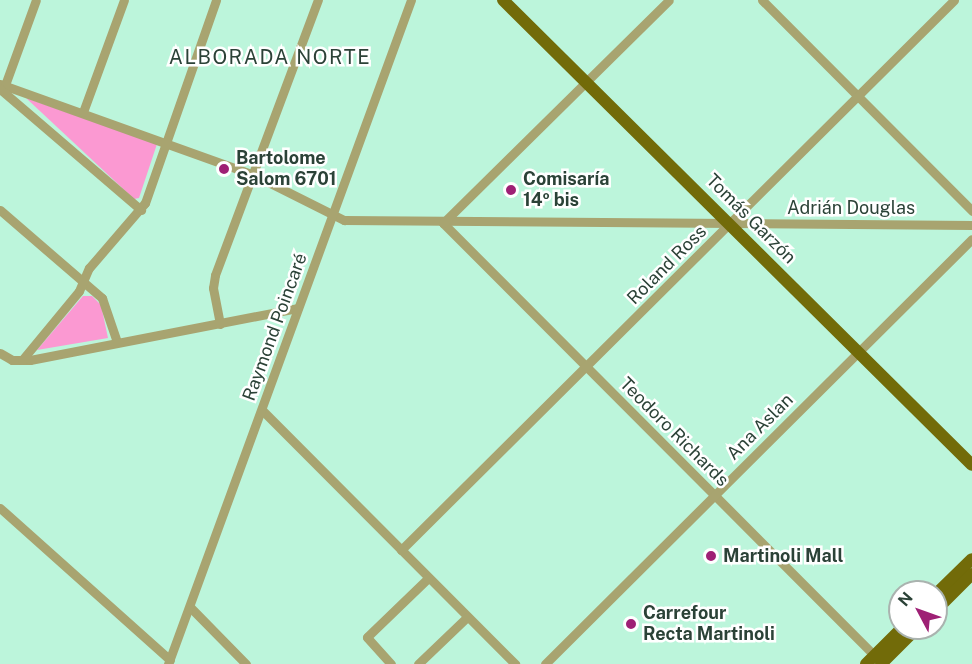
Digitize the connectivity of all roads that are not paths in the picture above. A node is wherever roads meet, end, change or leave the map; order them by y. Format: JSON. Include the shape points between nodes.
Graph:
{"nodes":[{"id":1,"x":36,"y":0,"type":"edge"},
{"id":2,"x":124,"y":0,"type":"edge"},
{"id":3,"x":216,"y":0,"type":"edge"},
{"id":4,"x":318,"y":0,"type":"edge"},
{"id":5,"x":411,"y":0,"type":"edge"},
{"id":6,"x":503,"y":0,"type":"edge"},
{"id":7,"x":669,"y":0,"type":"edge"},
{"id":8,"x":762,"y":0,"type":"edge"},
{"id":9,"x":954,"y":0,"type":"edge"},
{"id":10,"x":587,"y":81,"type":"junction"},
{"id":11,"x":2,"y":86,"type":"edge"},
{"id":12,"x":857,"y":97,"type":"junction"},
{"id":13,"x":83,"y":112,"type":"junction"},
{"id":14,"x":166,"y":143,"type":"junction"},
{"id":15,"x":254,"y":175,"type":"junction"},
{"id":16,"x":0,"y":210,"type":"edge"},
{"id":17,"x":141,"y":210,"type":"junction"},
{"id":18,"x":972,"y":211,"type":"edge"},
{"id":19,"x":335,"y":217,"type":"junction"},
{"id":20,"x":443,"y":223,"type":"junction"},
{"id":21,"x":731,"y":224,"type":"junction"},
{"id":22,"x":972,"y":225,"type":"edge"},
{"id":23,"x":972,"y":239,"type":"edge"},
{"id":24,"x":84,"y":282,"type":"junction"},
{"id":25,"x":297,"y":308,"type":"junction"},
{"id":26,"x":220,"y":324,"type":"junction"},
{"id":27,"x":117,"y":342,"type":"junction"},
{"id":28,"x":860,"y":352,"type":"junction"},
{"id":29,"x":0,"y":353,"type":"edge"},
{"id":30,"x":22,"y":360,"type":"junction"},
{"id":31,"x":586,"y":369,"type":"junction"},
{"id":32,"x":262,"y":410,"type":"junction"},
{"id":33,"x":972,"y":465,"type":"edge"},
{"id":34,"x":713,"y":497,"type":"junction"},
{"id":35,"x":0,"y":508,"type":"edge"},
{"id":36,"x":401,"y":550,"type":"junction"},
{"id":37,"x":972,"y":559,"type":"edge"},
{"id":38,"x":972,"y":574,"type":"edge"},
{"id":39,"x":428,"y":578,"type":"junction"},
{"id":40,"x":948,"y":582,"type":"edge"},
{"id":41,"x":948,"y":598,"type":"edge"},
{"id":42,"x":190,"y":607,"type":"junction"},
{"id":43,"x":467,"y":617,"type":"junction"},
{"id":44,"x":894,"y":640,"type":"edge"},
{"id":45,"x":904,"y":640,"type":"edge"},
{"id":46,"x":169,"y":662,"type":"edge"},
{"id":47,"x":880,"y":662,"type":"edge"},
{"id":48,"x":246,"y":664,"type":"edge"},
{"id":49,"x":391,"y":664,"type":"edge"},
{"id":50,"x":418,"y":664,"type":"edge"},
{"id":51,"x":515,"y":664,"type":"edge"},
{"id":52,"x":545,"y":664,"type":"edge"},
{"id":53,"x":866,"y":664,"type":"edge"}],
"edges":[{"from":1,"to":11,"type":"street"},
{"from":2,"to":13,"type":"street"},
{"from":3,"to":14,"type":"street"},
{"from":4,"to":15,"type":"street"},
{"from":5,"to":19,"type":"street","name":"Raymond Poincaré"},
{"from":6,"to":10,"type":"main road","name":"Tomás Garzón"},
{"from":7,"to":10,"type":"street"},
{"from":8,"to":12,"type":"street"},
{"from":9,"to":12,"type":"street","name":"Roland Ross"},
{"from":10,"to":20,"type":"street"},
{"from":10,"to":21,"type":"main road","name":"Tomás Garzón"},
{"from":11,"to":13,"type":"street"},
{"from":11,"to":17,"type":"street"},
{"from":12,"to":18,"type":"street"},
{"from":12,"to":21,"type":"street","name":"Roland Ross"},
{"from":13,"to":14,"type":"street"},
{"from":14,"to":15,"type":"street"},
{"from":14,"to":17,"type":"street"},
{"from":15,"to":19,"type":"street"},
{"from":15,"to":26,"type":"street","via":[[213,281]]},
{"from":16,"to":24,"type":"street"},
{"from":17,"to":24,"type":"street","via":[[89,268]]},
{"from":19,"to":20,"type":"street","name":"Adrián Douglas"},
{"from":19,"to":25,"type":"street","name":"Raymond Poincaré"},
{"from":20,"to":21,"type":"street","name":"Adrián Douglas"},
{"from":20,"to":31,"type":"street","name":"Teodoro Richards"},
{"from":21,"to":22,"type":"street","name":"Adrián Douglas"},
{"from":21,"to":28,"type":"main road","name":"Tomás Garzón"},
{"from":21,"to":31,"type":"street","name":"Roland Ross"},
{"from":23,"to":28,"type":"street","name":"Ana Aslan"},
{"from":24,"to":27,"type":"street","via":[[107,306]]},
{"from":24,"to":30,"type":"street"},
{"from":25,"to":26,"type":"street"},
{"from":25,"to":32,"type":"street","name":"Raymond Poincaré"},
{"from":26,"to":27,"type":"street"},
{"from":27,"to":30,"type":"street"},
{"from":28,"to":33,"type":"main road","name":"Tomás Garzón"},
{"from":28,"to":34,"type":"street","name":"Ana Aslan"},
{"from":29,"to":30,"type":"street"},
{"from":31,"to":34,"type":"street","name":"Teodoro Richards"},
{"from":31,"to":36,"type":"street","name":"Roland Ross"},
{"from":32,"to":36,"type":"street"},
{"from":32,"to":42,"type":"street","name":"Raymond Poincaré"},
{"from":34,"to":47,"type":"street","name":"Teodoro Richards"},
{"from":34,"to":52,"type":"street","name":"Ana Aslan"},
{"from":35,"to":46,"type":"street"},
{"from":36,"to":39,"type":"street"},
{"from":37,"to":40,"type":"main road"},
{"from":38,"to":41,"type":"main road"},
{"from":39,"to":43,"type":"street"},
{"from":39,"to":49,"type":"street","via":[[367,638]]},
{"from":42,"to":46,"type":"street","name":"Raymond Poincaré"},
{"from":42,"to":48,"type":"street"},
{"from":43,"to":50,"type":"street"},
{"from":43,"to":51,"type":"street"},
{"from":44,"to":47,"type":"main road"},
{"from":45,"to":47,"type":"main road"},
{"from":47,"to":53,"type":"main road"}]}
